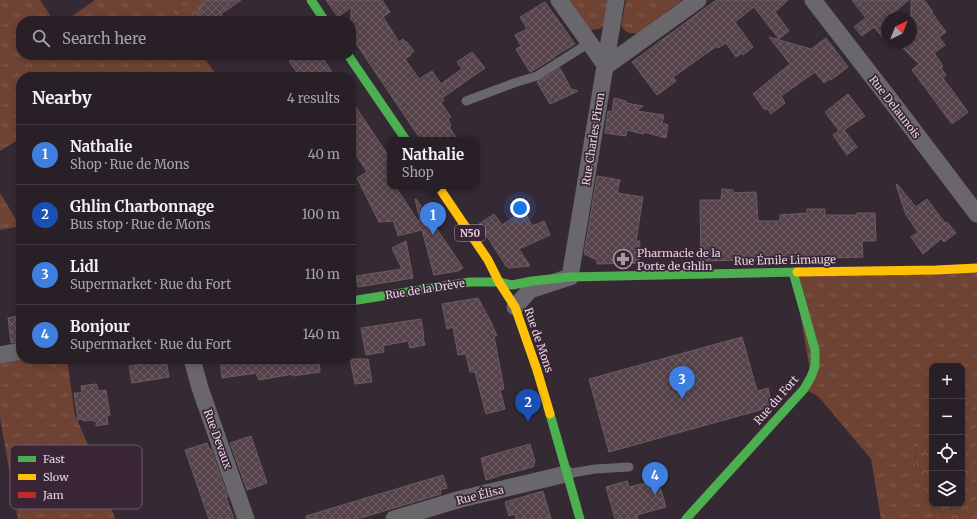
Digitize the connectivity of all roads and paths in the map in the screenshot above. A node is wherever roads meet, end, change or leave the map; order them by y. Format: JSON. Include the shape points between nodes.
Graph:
{"nodes":[{"id":1,"x":311,"y":0,"type":"edge"},
{"id":2,"x":559,"y":0,"type":"edge"},
{"id":3,"x":616,"y":0,"type":"edge"},
{"id":4,"x":698,"y":0,"type":"edge"},
{"id":5,"x":812,"y":0,"type":"edge"},
{"id":6,"x":322,"y":16,"type":"edge"},
{"id":7,"x":589,"y":43,"type":"junction"},
{"id":8,"x":351,"y":60,"type":"edge"},
{"id":9,"x":606,"y":66,"type":"junction"},
{"id":10,"x":466,"y":101,"type":"dead end"},
{"id":11,"x":404,"y":137,"type":"edge"},
{"id":12,"x":440,"y":189,"type":"edge"},
{"id":13,"x":977,"y":214,"type":"edge"},
{"id":14,"x":977,"y":268,"type":"edge"},
{"id":15,"x":793,"y":272,"type":"junction"},
{"id":16,"x":570,"y":278,"type":"junction"},
{"id":17,"x":499,"y":282,"type":"junction"},
{"id":18,"x":356,"y":300,"type":"edge"},
{"id":19,"x":515,"y":307,"type":"junction"},
{"id":20,"x":16,"y":352,"type":"edge"},
{"id":21,"x":0,"y":355,"type":"edge"},
{"id":22,"x":193,"y":364,"type":"edge"},
{"id":23,"x":629,"y":467,"type":"dead end"},
{"id":24,"x":566,"y":474,"type":"junction"},
{"id":25,"x":246,"y":519,"type":"edge"},
{"id":26,"x":394,"y":519,"type":"edge"},
{"id":27,"x":580,"y":519,"type":"edge"},
{"id":28,"x":686,"y":519,"type":"edge"}],
"edges":[{"from":1,"to":6,"type":"street"},
{"from":2,"to":7,"type":"street"},
{"from":3,"to":9,"type":"street","name":"Rue Charles Piron"},
{"from":4,"to":9,"type":"street"},
{"from":5,"to":13,"type":"street","name":"Rue Delaunois"},
{"from":7,"to":9,"type":"street"},
{"from":7,"to":10,"type":"lane","via":[[537,76]]},
{"from":8,"to":11,"type":"street"},
{"from":9,"to":16,"type":"street","name":"Rue Charles Piron"},
{"from":12,"to":17,"type":"street","name":"Rue de Mons","number":"N50","via":[[488,260]]},
{"from":14,"to":15,"type":"street","name":"Rue Émile Limauge"},
{"from":15,"to":16,"type":"street","name":"Rue Émile Limauge"},
{"from":15,"to":28,"type":"street","name":"Rue du Fort","via":[[815,350],[816,366],[812,377]]},
{"from":16,"to":17,"type":"street","name":"Rue Émile Limauge","via":[[512,285]]},
{"from":16,"to":19,"type":"street","via":[[530,290]]},
{"from":17,"to":18,"type":"street","name":"Rue de la Drève","via":[[470,282]]},
{"from":17,"to":19,"type":"street","name":"Rue de Mons","number":"N50"},
{"from":19,"to":24,"type":"street","name":"Rue de Mons","number":"N50","via":[[537,370]]},
{"from":20,"to":21,"type":"street"},
{"from":22,"to":25,"type":"street","name":"Rue Devaux"},
{"from":23,"to":24,"type":"lane","via":[[595,468]]},
{"from":24,"to":26,"type":"street","name":"Rue Élisa","via":[[461,499]]},
{"from":24,"to":27,"type":"street","name":"Rue de Mons","number":"N50"}]}
